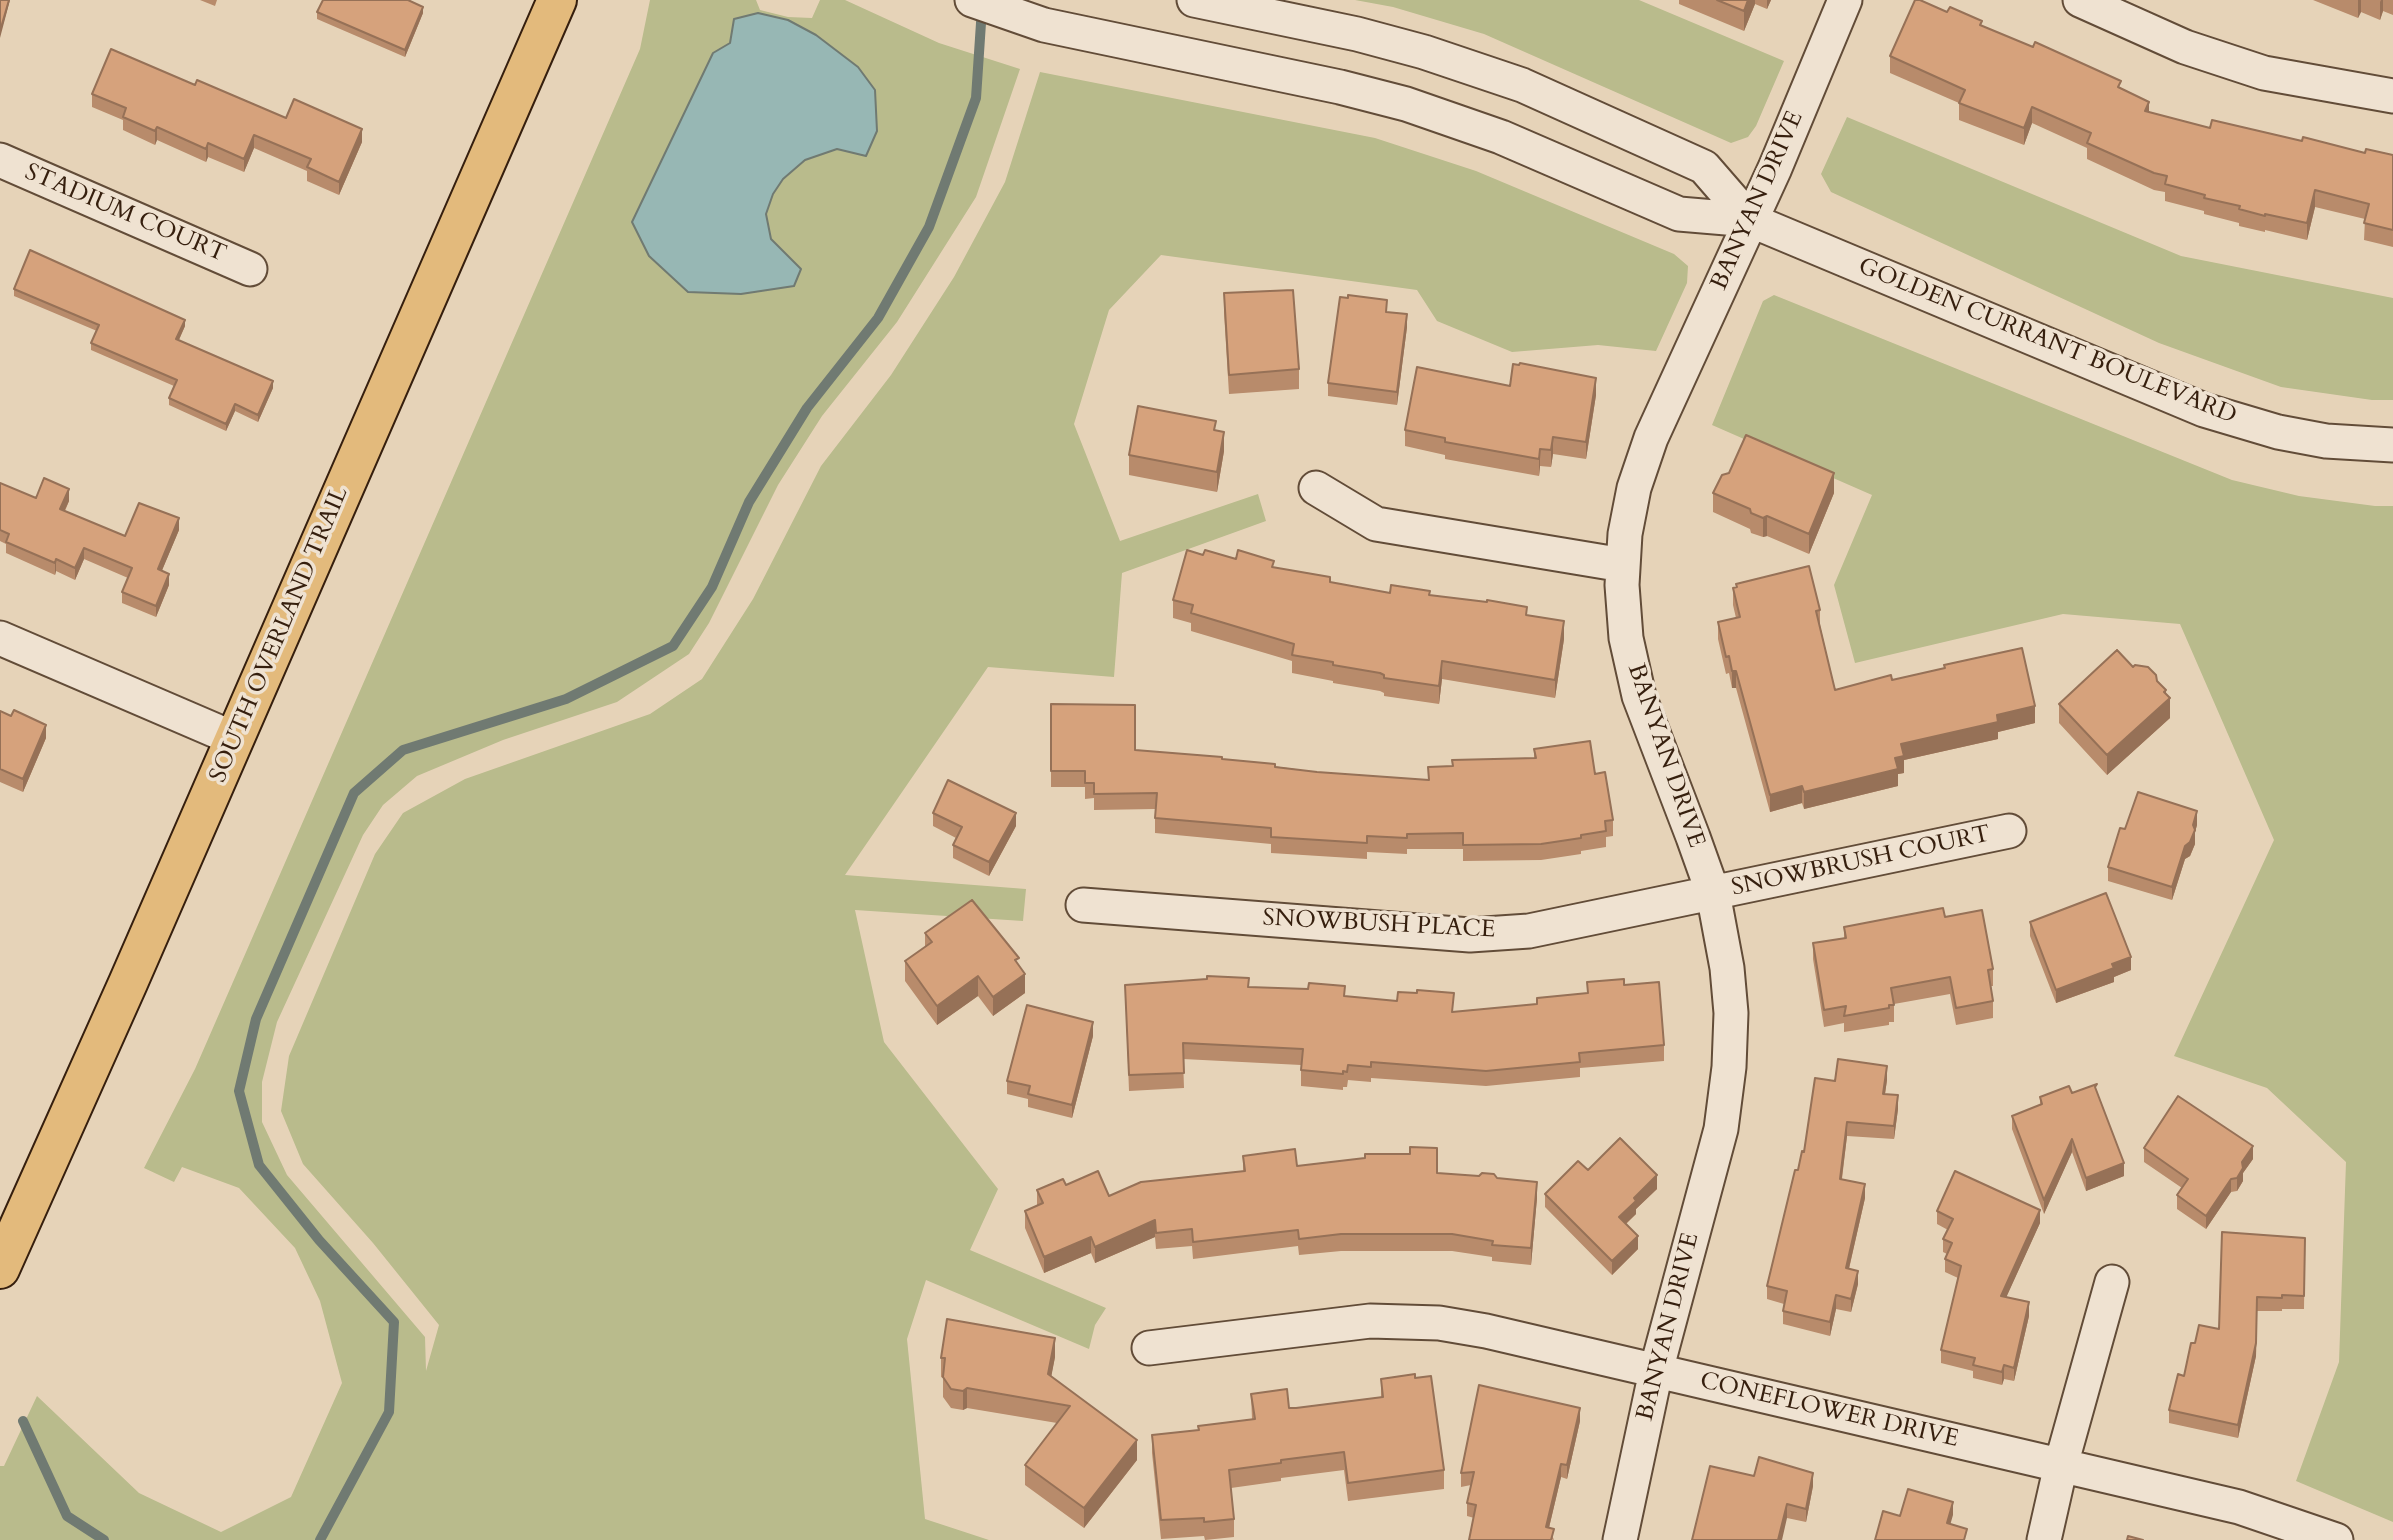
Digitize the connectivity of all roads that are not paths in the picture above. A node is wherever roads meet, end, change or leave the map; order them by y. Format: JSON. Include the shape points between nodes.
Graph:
{"nodes":[{"id":1,"x":557,"y":0,"type":"edge"},
{"id":2,"x":1194,"y":0,"type":"edge"},
{"id":3,"x":1845,"y":0,"type":"edge"},
{"id":4,"x":2080,"y":0,"type":"edge"},
{"id":5,"x":985,"y":5,"type":"edge"},
{"id":6,"x":1048,"y":12,"type":"edge"},
{"id":7,"x":2393,"y":96,"type":"edge"},
{"id":8,"x":0,"y":160,"type":"edge"},
{"id":9,"x":1750,"y":220,"type":"junction"},
{"id":10,"x":250,"y":269,"type":"dead end"},
{"id":11,"x":2393,"y":445,"type":"edge"},
{"id":12,"x":1316,"y":488,"type":"dead end"},
{"id":13,"x":1623,"y":565,"type":"junction"},
{"id":14,"x":0,"y":638,"type":"edge"},
{"id":15,"x":235,"y":739,"type":"junction"},
{"id":16,"x":2009,"y":831,"type":"dead end"},
{"id":17,"x":1713,"y":893,"type":"junction"},
{"id":18,"x":1083,"y":905,"type":"dead end"},
{"id":19,"x":0,"y":1269,"type":"edge"},
{"id":20,"x":2112,"y":1282,"type":"dead end"},
{"id":21,"x":1149,"y":1348,"type":"dead end"},
{"id":22,"x":1656,"y":1371,"type":"junction"},
{"id":23,"x":2062,"y":1465,"type":"junction"},
{"id":24,"x":1620,"y":1540,"type":"edge"},
{"id":25,"x":2044,"y":1540,"type":"edge"},
{"id":26,"x":2336,"y":1540,"type":"edge"}],
"edges":[{"from":1,"to":15,"type":"main road","name":"SOUTH OVERLAND TRAIL"},
{"from":2,"to":9,"type":"street","name":"GOLDEN CURRANT BOULEVARD","via":[[1424,51],[1521,85],[1704,167]]},
{"from":3,"to":9,"type":"street","name":"BANYAN DRIVE"},
{"from":4,"to":7,"type":"street","via":[[2185,47],[2264,73]]},
{"from":5,"to":6,"type":"street","name":"GOLDEN CURRANT BOULEVARD"},
{"from":6,"to":9,"type":"street","name":"GOLDEN CURRANT BOULEVARD","via":[[1406,103],[1501,137],[1679,214]]},
{"from":8,"to":10,"type":"street","name":"STADIUM COURT"},
{"from":9,"to":11,"type":"street","name":"GOLDEN CURRANT BOULEVARD","via":[[2204,410],[2326,441]]},
{"from":9,"to":13,"type":"street","name":"BANYAN DRIVE","via":[[1651,438],[1634,488]]},
{"from":12,"to":13,"type":"street","via":[[1376,524]]},
{"from":13,"to":17,"type":"street","name":"BANYAN DRIVE","via":[[1626,638],[1639,696]]},
{"from":14,"to":15,"type":"street"},
{"from":15,"to":19,"type":"main road","name":"SOUTH OVERLAND TRAIL"},
{"from":16,"to":17,"type":"street","name":"SNOWBRUSH COURT"},
{"from":17,"to":18,"type":"street","name":"SNOWBUSH PLACE","via":[[1529,931],[1470,934]]},
{"from":17,"to":22,"type":"street","name":"BANYAN DRIVE","via":[[1727,968],[1729,1067],[1721,1129]]},
{"from":20,"to":23,"type":"street"},
{"from":21,"to":22,"type":"street","name":"CONEFLOWER DRIVE","via":[[1370,1321],[1439,1323]]},
{"from":22,"to":23,"type":"street","name":"CONEFLOWER DRIVE"},
{"from":22,"to":24,"type":"street","name":"BANYAN DRIVE"},
{"from":23,"to":25,"type":"street"},
{"from":23,"to":26,"type":"street","name":"CONEFLOWER DRIVE","via":[[2239,1507]]}]}
